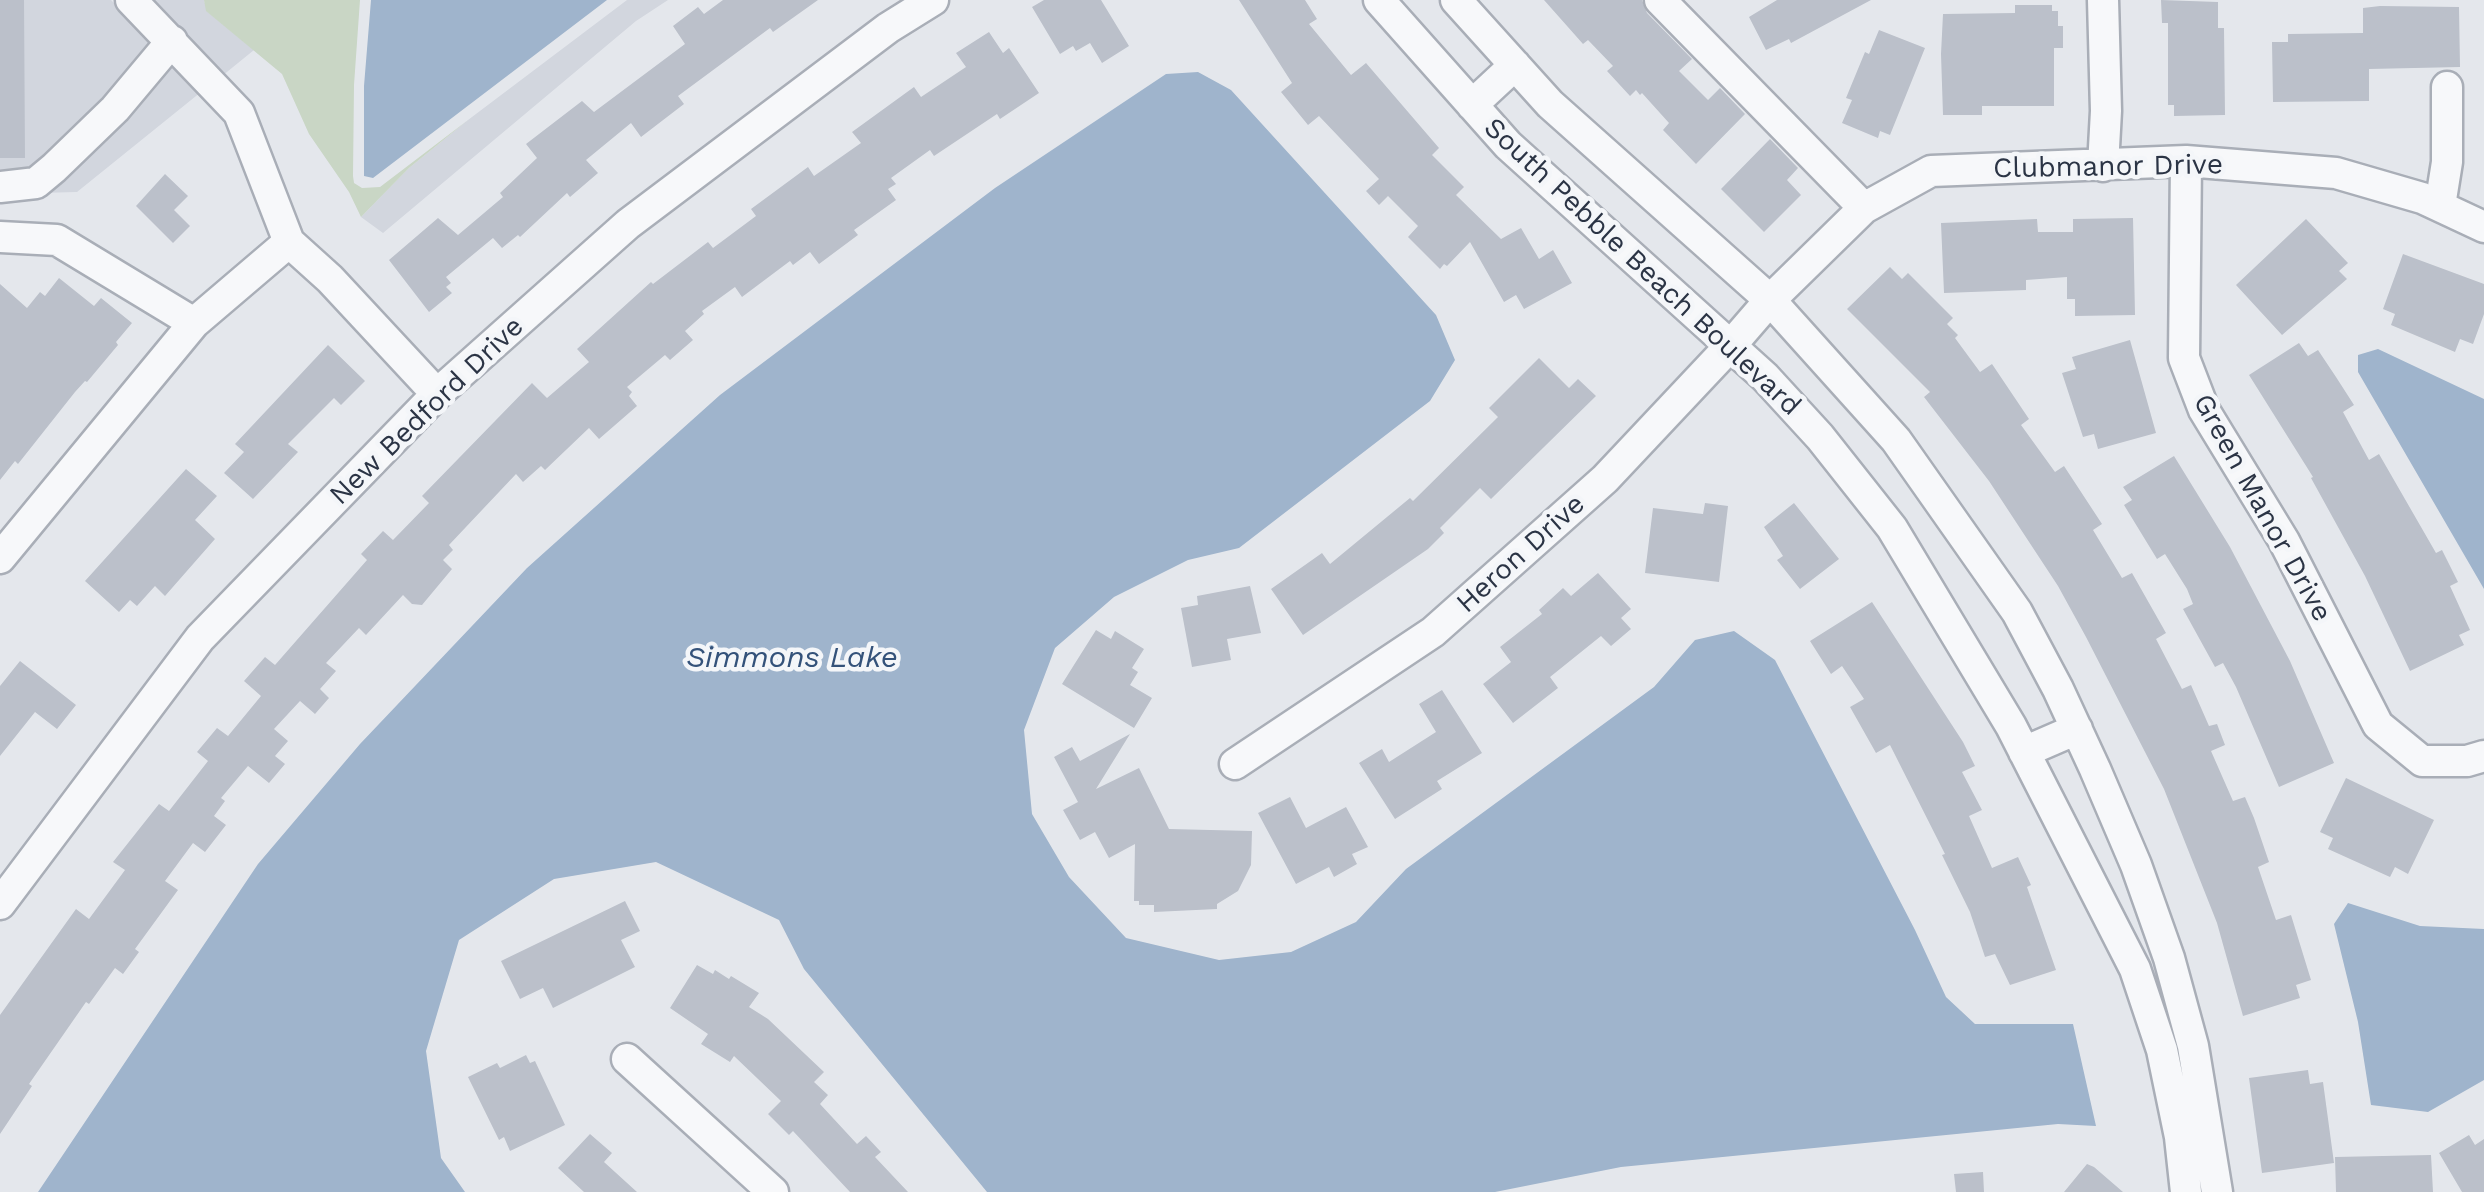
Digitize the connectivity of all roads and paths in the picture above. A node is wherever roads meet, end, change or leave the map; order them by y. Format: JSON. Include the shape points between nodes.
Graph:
{"nodes":[{"id":1,"x":130,"y":0,"type":"edge"},
{"id":2,"x":933,"y":0,"type":"edge"},
{"id":3,"x":1379,"y":0,"type":"edge"},
{"id":4,"x":1456,"y":0,"type":"edge"},
{"id":5,"x":1660,"y":0,"type":"edge"},
{"id":6,"x":2103,"y":0,"type":"edge"},
{"id":7,"x":172,"y":41,"type":"junction"},
{"id":8,"x":1515,"y":64,"type":"junction"},
{"id":9,"x":2447,"y":87,"type":"dead end"},
{"id":10,"x":1472,"y":105,"type":"junction"},
{"id":11,"x":2186,"y":161,"type":"junction"},
{"id":12,"x":2103,"y":166,"type":"junction"},
{"id":13,"x":0,"y":187,"type":"edge"},
{"id":14,"x":2440,"y":206,"type":"junction"},
{"id":15,"x":1864,"y":208,"type":"junction"},
{"id":16,"x":2484,"y":227,"type":"edge"},
{"id":17,"x":0,"y":237,"type":"edge"},
{"id":18,"x":289,"y":242,"type":"junction"},
{"id":19,"x":1770,"y":300,"type":"junction"},
{"id":20,"x":194,"y":323,"type":"junction"},
{"id":21,"x":1732,"y":344,"type":"junction"},
{"id":22,"x":438,"y":394,"type":"junction"},
{"id":23,"x":1936,"y":494,"type":"junction"},
{"id":24,"x":1892,"y":528,"type":"junction"},
{"id":25,"x":0,"y":558,"type":"edge"},
{"id":26,"x":2076,"y":729,"type":"junction"},
{"id":27,"x":2024,"y":752,"type":"junction"},
{"id":28,"x":2484,"y":756,"type":"edge"},
{"id":29,"x":1235,"y":764,"type":"dead end"},
{"id":30,"x":0,"y":904,"type":"edge"},
{"id":31,"x":2170,"y":958,"type":"junction"},
{"id":32,"x":2134,"y":969,"type":"junction"},
{"id":33,"x":627,"y":1059,"type":"dead end"},
{"id":34,"x":773,"y":1192,"type":"edge"},
{"id":35,"x":2186,"y":1192,"type":"edge"},
{"id":36,"x":2217,"y":1192,"type":"edge"}],
"edges":[{"from":1,"to":7,"type":"street"},
{"from":2,"to":22,"type":"street","name":"New Bedford Drive","via":[[628,224]]},
{"from":3,"to":10,"type":"street","name":"South Pebble Beach Boulevard"},
{"from":4,"to":8,"type":"street","name":"South Pebble Beach Boulevard"},
{"from":5,"to":15,"type":"street"},
{"from":6,"to":12,"type":"street"},
{"from":7,"to":13,"type":"street","via":[[54,168],[36,183]]},
{"from":7,"to":18,"type":"street","via":[[238,113]]},
{"from":8,"to":10,"type":"street"},
{"from":8,"to":19,"type":"street","name":"South Pebble Beach Boulevard","via":[[1550,104]]},
{"from":9,"to":14,"type":"street","via":[[2448,162]]},
{"from":10,"to":21,"type":"street","name":"South Pebble Beach Boulevard","via":[[1508,145]]},
{"from":11,"to":12,"type":"street","name":"Clubmanor Drive"},
{"from":11,"to":14,"type":"street","name":"Clubmanor Drive","via":[[2336,172]]},
{"from":11,"to":28,"type":"street","name":"Green Manor Drive","via":[[2184,358],[2204,410],[2284,541],[2378,725],[2422,761]]},
{"from":12,"to":15,"type":"street","name":"Clubmanor Drive","via":[[1931,171]]},
{"from":14,"to":16,"type":"street","name":"Clubmanor Drive"},
{"from":15,"to":19,"type":"street","name":"Clubmanor Drive"},
{"from":17,"to":20,"type":"street","via":[[57,240]]},
{"from":18,"to":20,"type":"street"},
{"from":18,"to":22,"type":"street"},
{"from":19,"to":21,"type":"street","name":"Heron Drive"},
{"from":19,"to":23,"type":"street","name":"South Pebble Beach Boulevard"},
{"from":20,"to":25,"type":"street"},
{"from":21,"to":24,"type":"street","name":"South Pebble Beach Boulevard","via":[[1820,437]]},
{"from":21,"to":29,"type":"street","name":"Heron Drive","via":[[1605,478],[1432,632]]},
{"from":22,"to":30,"type":"street","name":"New Bedford Drive","via":[[200,638]]},
{"from":23,"to":24,"type":"street"},
{"from":23,"to":26,"type":"street","name":"South Pebble Beach Boulevard","via":[[2016,612]]},
{"from":24,"to":27,"type":"street","name":"South Pebble Beach Boulevard"},
{"from":26,"to":27,"type":"street"},
{"from":26,"to":31,"type":"street","name":"South Pebble Beach Boulevard"},
{"from":27,"to":32,"type":"street","name":"South Pebble Beach Boulevard"},
{"from":31,"to":32,"type":"street"},
{"from":31,"to":36,"type":"street","name":"South Pebble Beach Boulevard","via":[[2193,1046]]},
{"from":32,"to":35,"type":"street","name":"South Pebble Beach Boulevard","via":[[2162,1050]]},
{"from":33,"to":34,"type":"street"}]}
